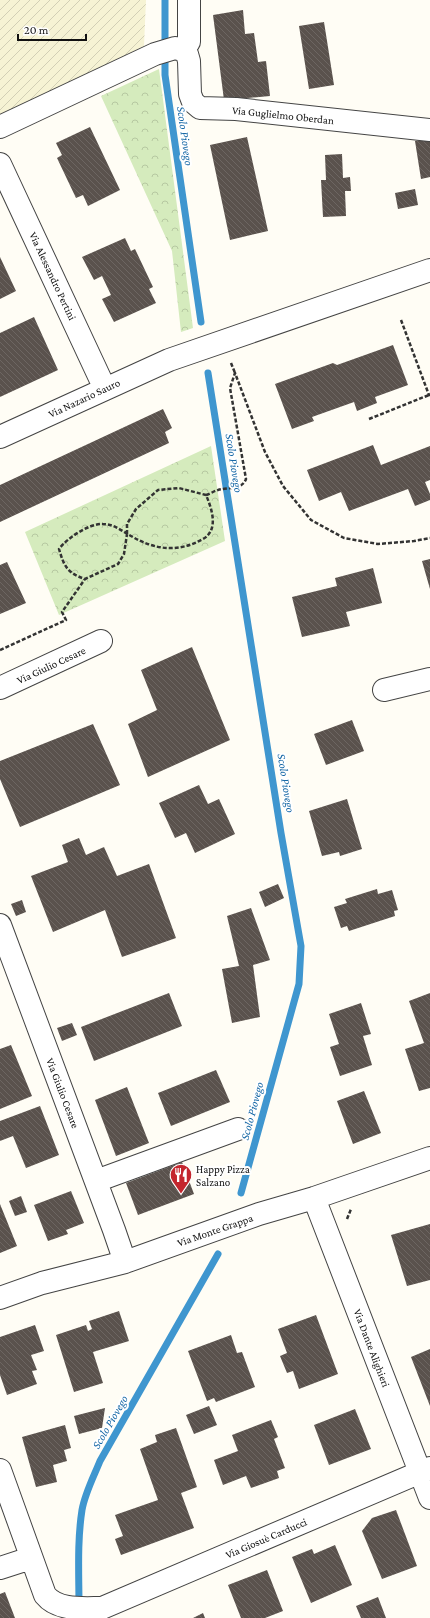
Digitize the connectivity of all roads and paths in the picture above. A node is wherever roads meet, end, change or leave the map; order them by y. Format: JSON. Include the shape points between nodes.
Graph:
{"nodes":[{"id":1,"x":189,"y":0,"type":"edge"},
{"id":2,"x":171,"y":51,"type":"junction"},
{"id":3,"x":0,"y":127,"type":"edge"},
{"id":4,"x":430,"y":130,"type":"edge"},
{"id":5,"x":0,"y":164,"type":"edge"},
{"id":6,"x":430,"y":270,"type":"edge"},
{"id":7,"x":401,"y":320,"type":"dead end"},
{"id":8,"x":231,"y":362,"type":"dead end"},
{"id":9,"x":235,"y":373,"type":"junction"},
{"id":10,"x":105,"y":389,"type":"junction"},
{"id":11,"x":429,"y":395,"type":"edge"},
{"id":12,"x":369,"y":419,"type":"dead end"},
{"id":13,"x":0,"y":437,"type":"edge"},
{"id":14,"x":206,"y":495,"type":"junction"},
{"id":15,"x":127,"y":534,"type":"junction"},
{"id":16,"x":430,"y":538,"type":"edge"},
{"id":17,"x":85,"y":579,"type":"junction"},
{"id":18,"x":101,"y":641,"type":"dead end"},
{"id":19,"x":0,"y":650,"type":"edge"},
{"id":20,"x":430,"y":679,"type":"edge"},
{"id":21,"x":0,"y":688,"type":"edge"},
{"id":22,"x":384,"y":690,"type":"dead end"},
{"id":23,"x":0,"y":925,"type":"edge"},
{"id":24,"x":238,"y":1129,"type":"dead end"},
{"id":25,"x":430,"y":1158,"type":"edge"},
{"id":26,"x":96,"y":1181,"type":"junction"},
{"id":27,"x":314,"y":1198,"type":"junction"},
{"id":28,"x":125,"y":1262,"type":"junction"},
{"id":29,"x":0,"y":1298,"type":"edge"},
{"id":30,"x":0,"y":1470,"type":"edge"},
{"id":31,"x":425,"y":1470,"type":"edge"},
{"id":32,"x":430,"y":1498,"type":"edge"},
{"id":33,"x":31,"y":1558,"type":"junction"},
{"id":34,"x":0,"y":1568,"type":"edge"},
{"id":35,"x":60,"y":1610,"type":"edge"},
{"id":36,"x":99,"y":1611,"type":"edge"}],
"edges":[{"from":1,"to":2,"type":"street","via":[[189,42]]},
{"from":2,"to":3,"type":"street"},
{"from":2,"to":4,"type":"street","name":"Via Guglielmo Oberdan","via":[[187,54],[190,94],[193,102],[200,108],[236,109]]},
{"from":5,"to":10,"type":"street","name":"Via Alessandro Pertini"},
{"from":6,"to":10,"type":"street","name":"Via Nazario Sauro","via":[[169,360]]},
{"from":7,"to":11,"type":"path"},
{"from":8,"to":9,"type":"path"},
{"from":9,"to":14,"type":"path","via":[[230,388],[246,479],[240,486]]},
{"from":9,"to":16,"type":"path","via":[[265,452],[283,486],[311,520],[344,538],[378,544]]},
{"from":10,"to":13,"type":"street","name":"Via Nazario Sauro"},
{"from":11,"to":12,"type":"path"},
{"from":14,"to":15,"type":"path","via":[[179,488],[158,490],[136,509],[127,524]]},
{"from":14,"to":15,"type":"path","via":[[212,509],[213,526],[206,537],[195,543],[182,549],[159,548]]},
{"from":15,"to":17,"type":"path","via":[[124,554],[118,564]]},
{"from":15,"to":17,"type":"path","via":[[120,529],[102,524],[94,525],[66,540],[60,549],[66,568],[74,576]]},
{"from":17,"to":19,"type":"path","via":[[62,612],[66,620]]},
{"from":18,"to":21,"type":"street","name":"Via Giulio Cesare"},
{"from":20,"to":22,"type":"street"},
{"from":23,"to":26,"type":"street","name":"Via Giulio Cesare"},
{"from":24,"to":26,"type":"street"},
{"from":25,"to":27,"type":"street","name":"Via Monte Grappa"},
{"from":26,"to":28,"type":"street","name":"Via Giulio Cesare"},
{"from":27,"to":28,"type":"street","name":"Via Monte Grappa","via":[[259,1214]]},
{"from":27,"to":31,"type":"street","name":"Via Dante Alighieri"},
{"from":28,"to":29,"type":"street","name":"Via Monte Grappa","via":[[42,1283]]},
{"from":30,"to":33,"type":"street"},
{"from":31,"to":32,"type":"street","name":"Via Dante Alighieri"},
{"from":31,"to":36,"type":"street","name":"Via Giosuè Carducci"},
{"from":33,"to":34,"type":"street"},
{"from":33,"to":35,"type":"street","via":[[45,1595]]},
{"from":35,"to":36,"type":"street"}]}
